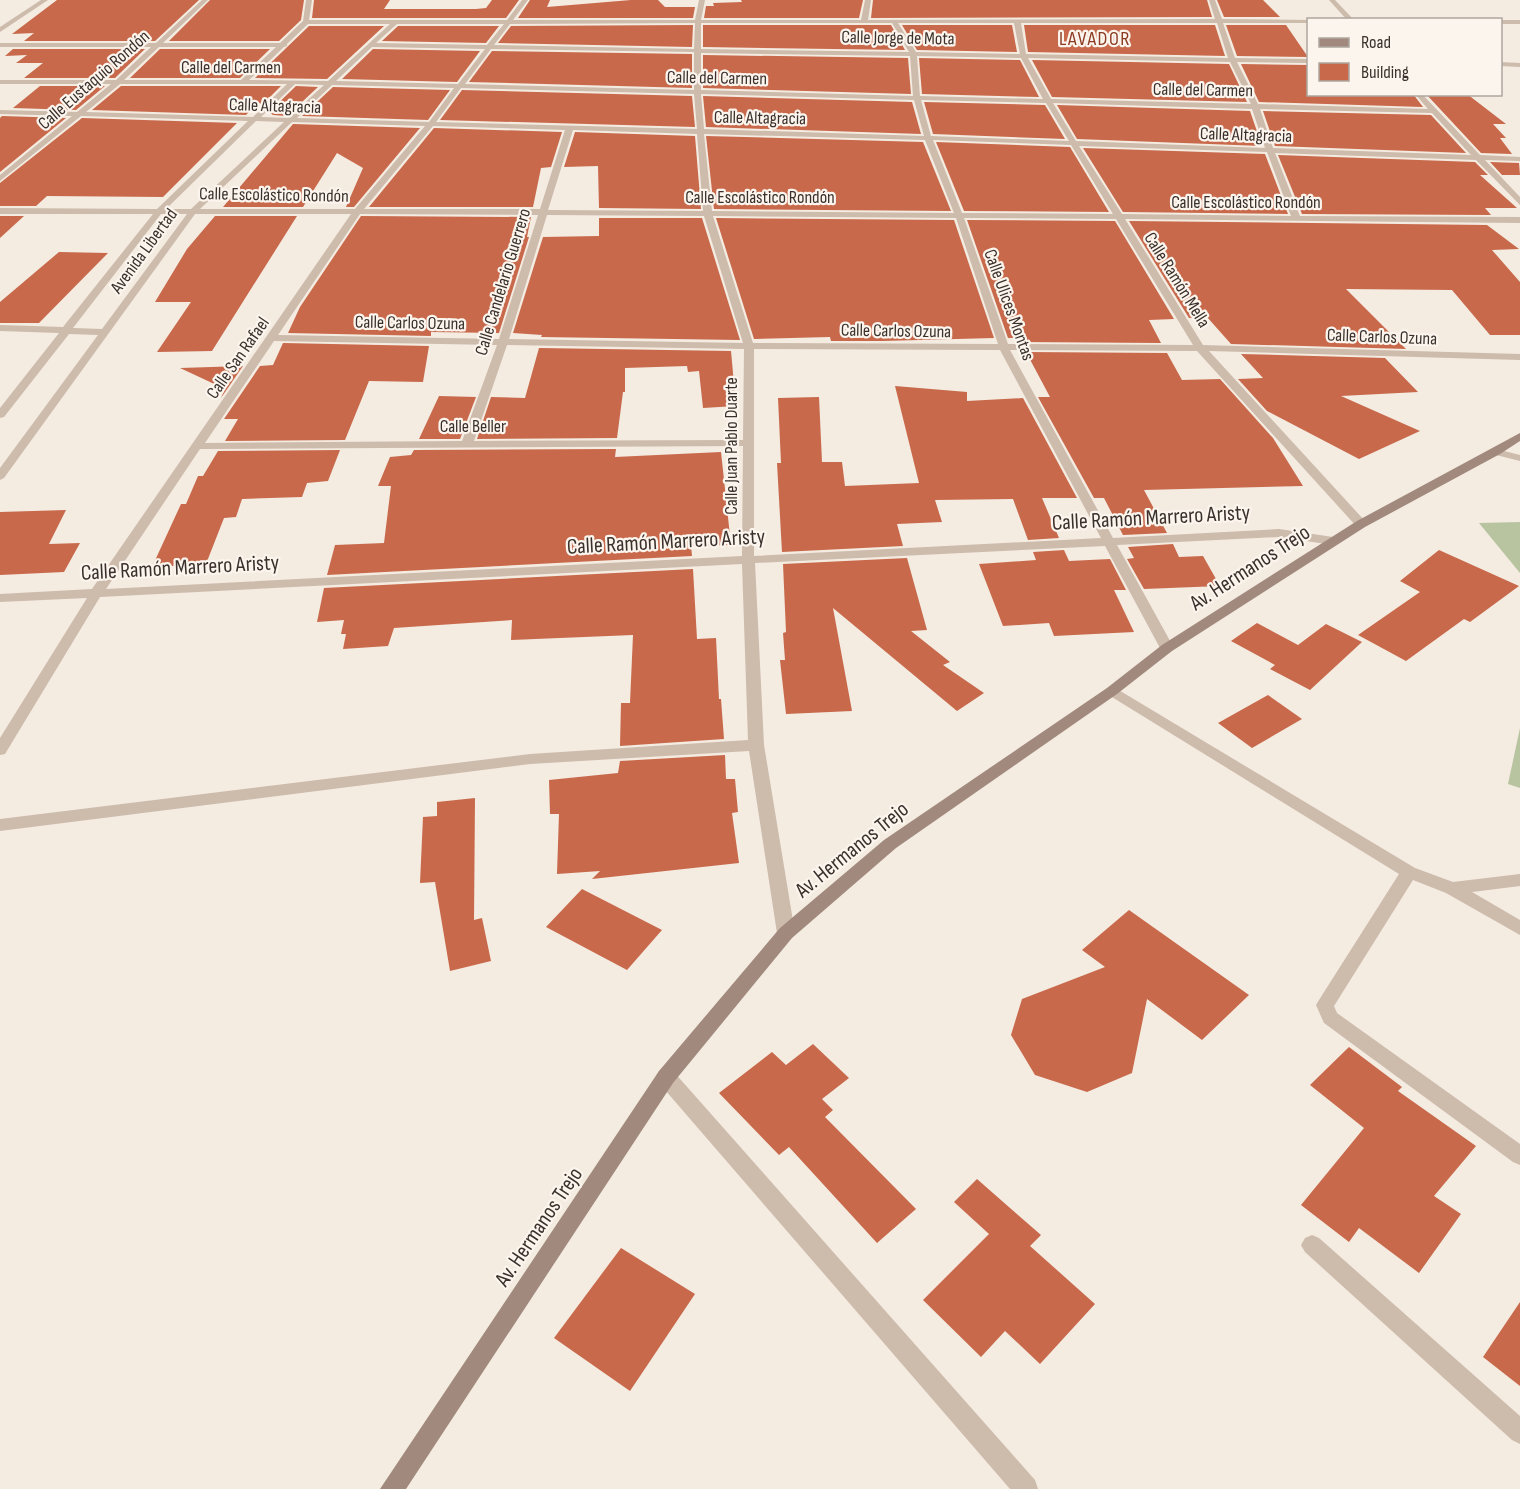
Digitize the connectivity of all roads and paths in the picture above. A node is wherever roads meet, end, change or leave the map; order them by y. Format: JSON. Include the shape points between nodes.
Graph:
{"nodes":[{"id":1,"x":45,"y":0,"type":"edge"},
{"id":2,"x":205,"y":0,"type":"edge"},
{"id":3,"x":309,"y":0,"type":"edge"},
{"id":4,"x":525,"y":0,"type":"edge"},
{"id":5,"x":702,"y":0,"type":"edge"},
{"id":6,"x":868,"y":0,"type":"edge"},
{"id":7,"x":1212,"y":0,"type":"edge"},
{"id":8,"x":1332,"y":0,"type":"edge"},
{"id":9,"x":1349,"y":18,"type":"edge"},
{"id":10,"x":1017,"y":20,"type":"junction"},
{"id":11,"x":1218,"y":20,"type":"junction"},
{"id":12,"x":1307,"y":21,"type":"edge"},
{"id":13,"x":306,"y":22,"type":"junction"},
{"id":14,"x":395,"y":22,"type":"junction"},
{"id":15,"x":698,"y":22,"type":"junction"},
{"id":16,"x":864,"y":22,"type":"junction"},
{"id":17,"x":894,"y":22,"type":"junction"},
{"id":18,"x":1502,"y":22,"type":"edge"},
{"id":19,"x":1520,"y":22,"type":"edge"},
{"id":20,"x":506,"y":23,"type":"junction"},
{"id":21,"x":0,"y":30,"type":"edge"},
{"id":22,"x":0,"y":45,"type":"edge"},
{"id":23,"x":157,"y":45,"type":"junction"},
{"id":24,"x":285,"y":45,"type":"junction"},
{"id":25,"x":372,"y":45,"type":"junction"},
{"id":26,"x":488,"y":48,"type":"junction"},
{"id":27,"x":699,"y":51,"type":"junction"},
{"id":28,"x":913,"y":53,"type":"junction"},
{"id":29,"x":1023,"y":55,"type":"junction"},
{"id":30,"x":1232,"y":60,"type":"junction"},
{"id":31,"x":1307,"y":61,"type":"edge"},
{"id":32,"x":1502,"y":64,"type":"edge"},
{"id":33,"x":1520,"y":65,"type":"edge"},
{"id":34,"x":244,"y":81,"type":"junction"},
{"id":35,"x":0,"y":82,"type":"edge"},
{"id":36,"x":118,"y":82,"type":"junction"},
{"id":37,"x":293,"y":82,"type":"junction"},
{"id":38,"x":332,"y":84,"type":"junction"},
{"id":39,"x":458,"y":87,"type":"junction"},
{"id":40,"x":697,"y":93,"type":"junction"},
{"id":41,"x":1420,"y":96,"type":"edge"},
{"id":42,"x":917,"y":97,"type":"junction"},
{"id":43,"x":1048,"y":101,"type":"junction"},
{"id":44,"x":1255,"y":106,"type":"junction"},
{"id":45,"x":1434,"y":111,"type":"junction"},
{"id":46,"x":0,"y":112,"type":"edge"},
{"id":47,"x":79,"y":115,"type":"junction"},
{"id":48,"x":254,"y":120,"type":"junction"},
{"id":49,"x":291,"y":121,"type":"junction"},
{"id":50,"x":430,"y":125,"type":"junction"},
{"id":51,"x":569,"y":130,"type":"junction"},
{"id":52,"x":700,"y":132,"type":"junction"},
{"id":53,"x":928,"y":138,"type":"junction"},
{"id":54,"x":1071,"y":144,"type":"junction"},
{"id":55,"x":1269,"y":150,"type":"junction"},
{"id":56,"x":1476,"y":158,"type":"junction"},
{"id":57,"x":1520,"y":159,"type":"edge"},
{"id":58,"x":0,"y":179,"type":"edge"},
{"id":59,"x":1520,"y":202,"type":"edge"},
{"id":60,"x":160,"y":210,"type":"junction"},
{"id":61,"x":194,"y":210,"type":"junction"},
{"id":62,"x":0,"y":211,"type":"edge"},
{"id":63,"x":357,"y":212,"type":"junction"},
{"id":64,"x":542,"y":212,"type":"junction"},
{"id":65,"x":708,"y":214,"type":"junction"},
{"id":66,"x":960,"y":215,"type":"junction"},
{"id":67,"x":1119,"y":217,"type":"junction"},
{"id":68,"x":1297,"y":219,"type":"junction"},
{"id":69,"x":1520,"y":220,"type":"edge"},
{"id":70,"x":0,"y":328,"type":"edge"},
{"id":71,"x":69,"y":330,"type":"junction"},
{"id":72,"x":105,"y":332,"type":"junction"},
{"id":73,"x":271,"y":338,"type":"junction"},
{"id":74,"x":503,"y":341,"type":"junction"},
{"id":75,"x":749,"y":346,"type":"junction"},
{"id":76,"x":1004,"y":348,"type":"junction"},
{"id":77,"x":1200,"y":348,"type":"junction"},
{"id":78,"x":1520,"y":357,"type":"edge"},
{"id":79,"x":0,"y":415,"type":"edge"},
{"id":80,"x":1520,"y":436,"type":"edge"},
{"id":81,"x":750,"y":443,"type":"junction"},
{"id":82,"x":467,"y":444,"type":"junction"},
{"id":83,"x":197,"y":446,"type":"junction"},
{"id":84,"x":1497,"y":452,"type":"junction"},
{"id":85,"x":1520,"y":458,"type":"edge"},
{"id":86,"x":0,"y":476,"type":"edge"},
{"id":87,"x":1361,"y":524,"type":"junction"},
{"id":88,"x":1106,"y":540,"type":"junction"},
{"id":89,"x":1333,"y":541,"type":"junction"},
{"id":90,"x":748,"y":559,"type":"junction"},
{"id":91,"x":96,"y":593,"type":"junction"},
{"id":92,"x":0,"y":598,"type":"edge"},
{"id":93,"x":1167,"y":648,"type":"junction"},
{"id":94,"x":1112,"y":691,"type":"junction"},
{"id":95,"x":756,"y":745,"type":"junction"},
{"id":96,"x":0,"y":750,"type":"edge"},
{"id":97,"x":0,"y":825,"type":"edge"},
{"id":98,"x":1409,"y":872,"type":"junction"},
{"id":99,"x":1520,"y":880,"type":"edge"},
{"id":100,"x":1452,"y":888,"type":"junction"},
{"id":101,"x":1520,"y":928,"type":"edge"},
{"id":102,"x":786,"y":933,"type":"junction"},
{"id":103,"x":666,"y":1077,"type":"junction"},
{"id":104,"x":1520,"y":1156,"type":"edge"},
{"id":105,"x":1312,"y":1245,"type":"dead end"},
{"id":106,"x":1520,"y":1432,"type":"edge"},
{"id":107,"x":392,"y":1489,"type":"edge"},
{"id":108,"x":1026,"y":1489,"type":"edge"}],
"edges":[{"from":1,"to":21,"type":"street"},
{"from":2,"to":23,"type":"street","name":"Calle Eustaquio Rondón"},
{"from":3,"to":13,"type":"street"},
{"from":4,"to":20,"type":"street","name":"Calle San Rafael"},
{"from":5,"to":15,"type":"street","name":"Calle Juan Pablo Duarte"},
{"from":6,"to":16,"type":"street"},
{"from":7,"to":11,"type":"street"},
{"from":8,"to":9,"type":"street"},
{"from":10,"to":11,"type":"street"},
{"from":10,"to":17,"type":"street"},
{"from":10,"to":29,"type":"street","name":"Calle Ramón Mella"},
{"from":11,"to":12,"type":"street"},
{"from":11,"to":30,"type":"street"},
{"from":13,"to":14,"type":"street"},
{"from":13,"to":24,"type":"street"},
{"from":14,"to":20,"type":"street"},
{"from":14,"to":25,"type":"street","name":"Avenida Libertad"},
{"from":15,"to":16,"type":"street"},
{"from":15,"to":20,"type":"street"},
{"from":15,"to":27,"type":"street","name":"Calle Juan Pablo Duarte"},
{"from":16,"to":17,"type":"street"},
{"from":17,"to":28,"type":"street","name":"Calle Ulices Montas"},
{"from":18,"to":19,"type":"street"},
{"from":20,"to":26,"type":"street","name":"Calle San Rafael"},
{"from":22,"to":23,"type":"street"},
{"from":23,"to":24,"type":"street"},
{"from":23,"to":36,"type":"street","name":"Calle Eustaquio Rondón"},
{"from":24,"to":34,"type":"street"},
{"from":25,"to":26,"type":"street","name":"Calle Jorge de Mota"},
{"from":25,"to":38,"type":"street","name":"Avenida Libertad"},
{"from":26,"to":27,"type":"street","name":"Calle Jorge de Mota"},
{"from":26,"to":39,"type":"street","name":"Calle San Rafael"},
{"from":27,"to":28,"type":"street","name":"Calle Jorge de Mota"},
{"from":27,"to":40,"type":"street","name":"Calle Juan Pablo Duarte"},
{"from":28,"to":29,"type":"street","name":"Calle Jorge de Mota"},
{"from":28,"to":42,"type":"street","name":"Calle Ulices Montas"},
{"from":29,"to":30,"type":"street","name":"Calle Jorge de Mota"},
{"from":29,"to":43,"type":"street","name":"Calle Ramón Mella"},
{"from":30,"to":31,"type":"street","name":"Calle Jorge de Mota"},
{"from":30,"to":44,"type":"street"},
{"from":32,"to":33,"type":"street"},
{"from":34,"to":36,"type":"street","name":"Calle del Carmen"},
{"from":34,"to":37,"type":"street","name":"Calle del Carmen"},
{"from":35,"to":36,"type":"street","name":"Calle del Carmen"},
{"from":36,"to":47,"type":"street","name":"Calle Eustaquio Rondón"},
{"from":37,"to":38,"type":"street","name":"Calle del Carmen"},
{"from":37,"to":48,"type":"street","name":"Avenida Libertad"},
{"from":38,"to":39,"type":"street","name":"Calle del Carmen"},
{"from":38,"to":49,"type":"street","name":"Avenida Libertad"},
{"from":39,"to":40,"type":"street","name":"Calle del Carmen"},
{"from":39,"to":50,"type":"street","name":"Calle San Rafael"},
{"from":40,"to":42,"type":"street","name":"Calle del Carmen"},
{"from":40,"to":52,"type":"street","name":"Calle Juan Pablo Duarte"},
{"from":41,"to":45,"type":"street"},
{"from":42,"to":43,"type":"street","name":"Calle del Carmen"},
{"from":42,"to":53,"type":"street","name":"Calle Ulices Montas"},
{"from":43,"to":44,"type":"street","name":"Calle del Carmen"},
{"from":43,"to":54,"type":"street","name":"Calle Ramón Mella"},
{"from":44,"to":45,"type":"street","name":"Calle del Carmen"},
{"from":44,"to":55,"type":"street"},
{"from":45,"to":56,"type":"street"},
{"from":46,"to":47,"type":"street","name":"Calle Altagracia"},
{"from":47,"to":48,"type":"street","name":"Calle Altagracia"},
{"from":47,"to":58,"type":"street","name":"Calle Eustaquio Rondón"},
{"from":48,"to":49,"type":"street","name":"Calle Altagracia"},
{"from":48,"to":60,"type":"street","name":"Avenida Libertad"},
{"from":49,"to":50,"type":"street","name":"Calle Altagracia"},
{"from":49,"to":61,"type":"street","name":"Avenida Libertad"},
{"from":50,"to":51,"type":"street","name":"Calle Altagracia"},
{"from":50,"to":63,"type":"street","name":"Calle San Rafael"},
{"from":51,"to":52,"type":"street","name":"Calle Altagracia"},
{"from":51,"to":64,"type":"street","name":"Calle Candelario Guerrero"},
{"from":52,"to":53,"type":"street","name":"Calle Altagracia"},
{"from":52,"to":65,"type":"street","name":"Calle Juan Pablo Duarte"},
{"from":53,"to":54,"type":"street","name":"Calle Altagracia"},
{"from":53,"to":66,"type":"street","name":"Calle Ulices Montas"},
{"from":54,"to":55,"type":"street","name":"Calle Altagracia"},
{"from":54,"to":67,"type":"street","name":"Calle Ramón Mella"},
{"from":55,"to":56,"type":"street","name":"Calle Altagracia"},
{"from":55,"to":68,"type":"street"},
{"from":56,"to":57,"type":"street","name":"Calle Altagracia"},
{"from":56,"to":59,"type":"street"},
{"from":60,"to":61,"type":"street","name":"Calle Escolástico Rondón"},
{"from":60,"to":62,"type":"street","name":"Calle Escolástico Rondón"},
{"from":60,"to":71,"type":"street","name":"Avenida Libertad"},
{"from":61,"to":63,"type":"street","name":"Calle Escolástico Rondón"},
{"from":61,"to":72,"type":"street","name":"Avenida Libertad"},
{"from":63,"to":64,"type":"street","name":"Calle Escolástico Rondón"},
{"from":63,"to":73,"type":"street","name":"Calle San Rafael"},
{"from":64,"to":65,"type":"street","name":"Calle Escolástico Rondón"},
{"from":64,"to":74,"type":"street","name":"Calle Candelario Guerrero"},
{"from":65,"to":66,"type":"street","name":"Calle Escolástico Rondón"},
{"from":65,"to":75,"type":"street","name":"Calle Juan Pablo Duarte"},
{"from":66,"to":67,"type":"street","name":"Calle Escolástico Rondón"},
{"from":66,"to":76,"type":"street","name":"Calle Ulices Montas"},
{"from":67,"to":68,"type":"street","name":"Calle Escolástico Rondón"},
{"from":67,"to":77,"type":"street","name":"Calle Ramón Mella"},
{"from":68,"to":69,"type":"street","name":"Calle Escolástico Rondón"},
{"from":70,"to":71,"type":"street"},
{"from":71,"to":72,"type":"street"},
{"from":71,"to":79,"type":"street","name":"Avenida Libertad"},
{"from":72,"to":86,"type":"street","name":"Avenida Libertad"},
{"from":73,"to":74,"type":"street","name":"Calle Carlos Ozuna"},
{"from":73,"to":83,"type":"street","name":"Calle San Rafael"},
{"from":74,"to":75,"type":"street","name":"Calle Carlos Ozuna"},
{"from":74,"to":82,"type":"street","name":"Calle Candelario Guerrero"},
{"from":75,"to":76,"type":"street","name":"Calle Carlos Ozuna"},
{"from":75,"to":81,"type":"street","name":"Calle Juan Pablo Duarte"},
{"from":76,"to":77,"type":"street","name":"Calle Carlos Ozuna"},
{"from":76,"to":88,"type":"street","name":"Calle Ulices Montas"},
{"from":77,"to":78,"type":"street","name":"Calle Carlos Ozuna"},
{"from":77,"to":87,"type":"street","name":"Calle Ramón Mella"},
{"from":80,"to":84,"type":"main road","name":"Av. Hermanos Trejo"},
{"from":81,"to":82,"type":"street","name":"Calle Beller"},
{"from":81,"to":90,"type":"street","name":"Calle Juan Pablo Duarte"},
{"from":82,"to":83,"type":"street","name":"Calle Beller"},
{"from":83,"to":91,"type":"street","name":"Calle San Rafael"},
{"from":84,"to":85,"type":"street"},
{"from":84,"to":87,"type":"main road","name":"Av. Hermanos Trejo"},
{"from":87,"to":89,"type":"main road","name":"Av. Hermanos Trejo"},
{"from":88,"to":89,"type":"street","name":"Calle Ramón Marrero Aristy","via":[[1279,533]]},
{"from":88,"to":90,"type":"street","name":"Calle Ramón Marrero Aristy"},
{"from":88,"to":93,"type":"street","name":"Calle Ulices Montas"},
{"from":89,"to":93,"type":"main road","name":"Av. Hermanos Trejo"},
{"from":90,"to":91,"type":"street","name":"Calle Ramón Marrero Aristy"},
{"from":90,"to":95,"type":"street","name":"Calle Juan Pablo Duarte"},
{"from":91,"to":92,"type":"street","name":"Calle Ramón Marrero Aristy"},
{"from":91,"to":96,"type":"street","name":"Calle San Rafael"},
{"from":93,"to":94,"type":"main road","name":"Av. Hermanos Trejo"},
{"from":94,"to":98,"type":"street"},
{"from":94,"to":102,"type":"main road","name":"Av. Hermanos Trejo","via":[[890,844]]},
{"from":95,"to":97,"type":"street","via":[[530,759]]},
{"from":95,"to":102,"type":"street","name":"Calle Juan Pablo Duarte"},
{"from":98,"to":100,"type":"street"},
{"from":98,"to":104,"type":"street","via":[[1324,1005],[1330,1018]]},
{"from":99,"to":100,"type":"street"},
{"from":100,"to":101,"type":"street"},
{"from":102,"to":103,"type":"main road","name":"Av. Hermanos Trejo"},
{"from":103,"to":107,"type":"main road","name":"Av. Hermanos Trejo"},
{"from":103,"to":108,"type":"street"},
{"from":105,"to":106,"type":"street"}]}
